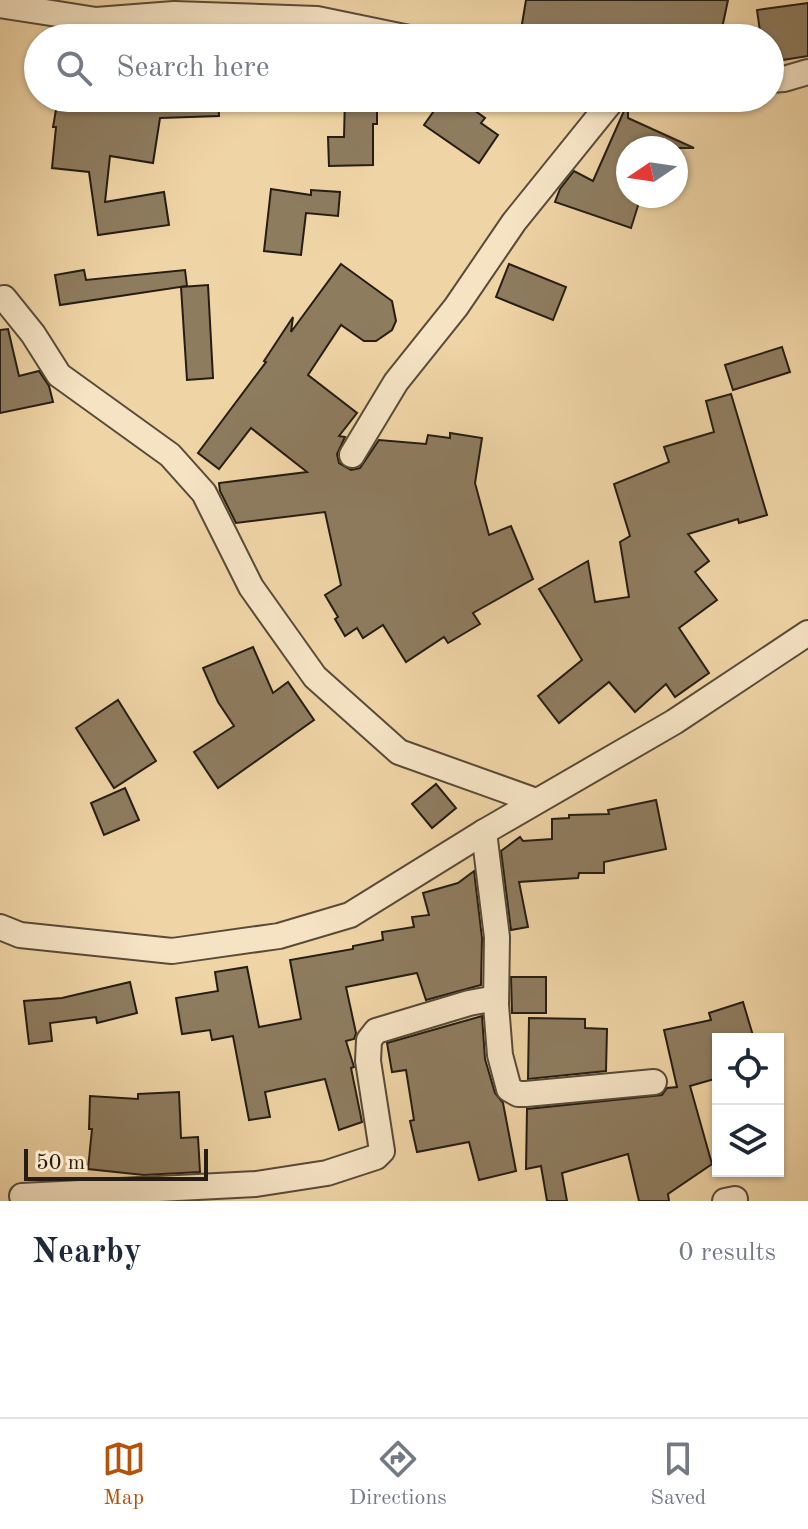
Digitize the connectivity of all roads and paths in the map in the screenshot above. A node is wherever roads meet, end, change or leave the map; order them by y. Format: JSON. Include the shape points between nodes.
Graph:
{"nodes":[{"id":1,"x":0,"y":5,"type":"edge"},
{"id":2,"x":341,"y":24,"type":"edge"},
{"id":3,"x":808,"y":72,"type":"edge"},
{"id":4,"x":784,"y":77,"type":"edge"},
{"id":5,"x":603,"y":112,"type":"edge"},
{"id":6,"x":0,"y":299,"type":"edge"},
{"id":7,"x":352,"y":455,"type":"dead end"},
{"id":8,"x":808,"y":633,"type":"edge"},
{"id":9,"x":536,"y":801,"type":"junction"},
{"id":10,"x":484,"y":832,"type":"junction"},
{"id":11,"x":0,"y":927,"type":"edge"},
{"id":12,"x":496,"y":998,"type":"junction"},
{"id":13,"x":654,"y":1082,"type":"dead end"},
{"id":14,"x":22,"y":1196,"type":"dead end"}],
"edges":[{"from":1,"to":2,"type":"street","via":[[96,20],[174,14]]},
{"from":3,"to":4,"type":"street"},
{"from":5,"to":7,"type":"street","via":[[396,382]]},
{"from":6,"to":9,"type":"street","via":[[33,334],[59,375],[170,455],[204,493],[251,587],[315,677],[399,752]]},
{"from":8,"to":9,"type":"street","via":[[674,722]]},
{"from":9,"to":10,"type":"street"},
{"from":10,"to":11,"type":"street","via":[[350,915],[279,936],[172,951],[20,935]]},
{"from":10,"to":12,"type":"street","via":[[497,937]]},
{"from":12,"to":13,"type":"street","via":[[500,1055],[509,1089],[518,1094]]},
{"from":12,"to":14,"type":"street","via":[[376,1031],[369,1040],[382,1151],[376,1157],[327,1173],[256,1184]]}]}
